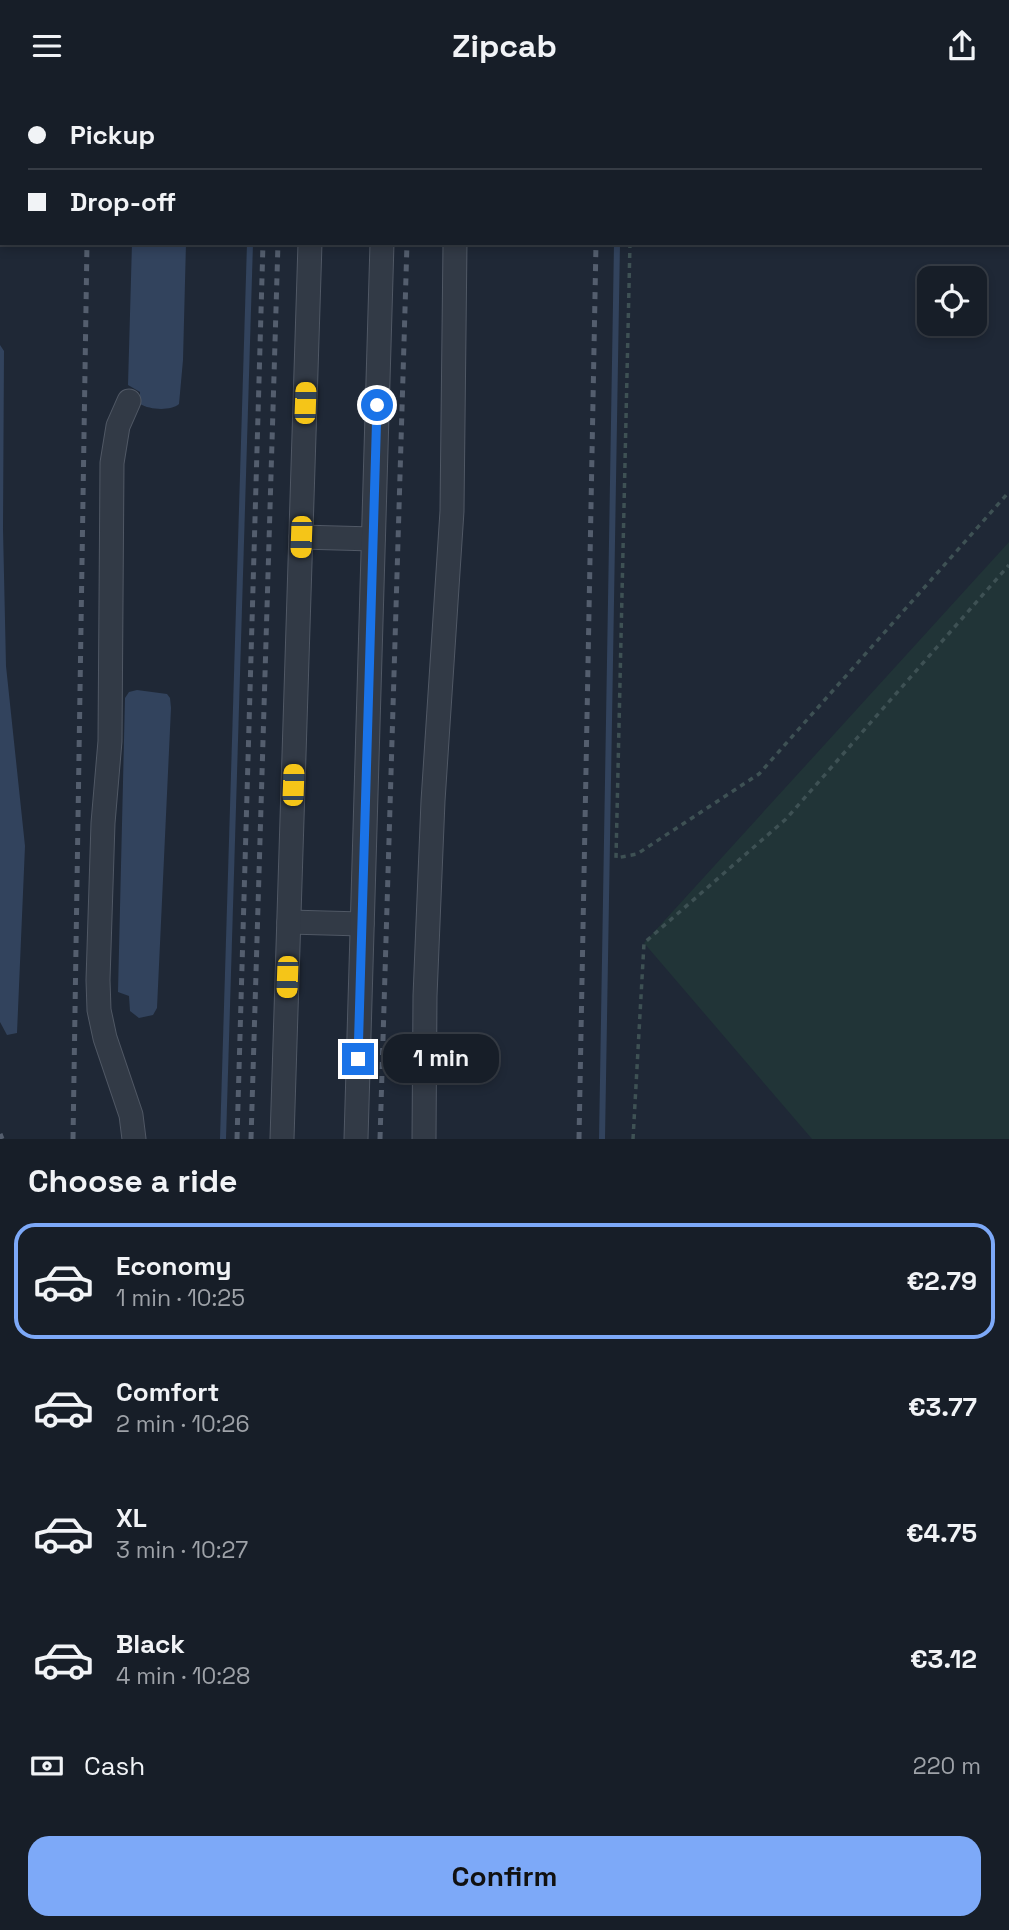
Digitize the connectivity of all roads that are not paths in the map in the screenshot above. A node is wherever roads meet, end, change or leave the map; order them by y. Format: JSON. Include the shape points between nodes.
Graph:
{"nodes":[{"id":1,"x":310,"y":245,"type":"edge"},
{"id":2,"x":382,"y":245,"type":"edge"},
{"id":3,"x":455,"y":245,"type":"edge"},
{"id":4,"x":129,"y":401,"type":"dead end"},
{"id":5,"x":301,"y":537,"type":"junction"},
{"id":6,"x":373,"y":539,"type":"junction"},
{"id":7,"x":289,"y":922,"type":"junction"},
{"id":8,"x":362,"y":924,"type":"junction"},
{"id":9,"x":134,"y":1139,"type":"edge"},
{"id":10,"x":282,"y":1139,"type":"edge"},
{"id":11,"x":356,"y":1139,"type":"edge"},
{"id":12,"x":424,"y":1139,"type":"edge"}],
"edges":[{"from":1,"to":5,"type":"lane"},
{"from":2,"to":6,"type":"lane"},
{"from":3,"to":12,"type":"lane","via":[[452,511],[433,801]]},
{"from":4,"to":9,"type":"lane","via":[[118,426],[112,463],[110,741],[98,980],[105,1038],[131,1115]]},
{"from":5,"to":6,"type":"lane"},
{"from":5,"to":7,"type":"lane"},
{"from":6,"to":8,"type":"lane"},
{"from":7,"to":8,"type":"lane"},
{"from":7,"to":10,"type":"lane"},
{"from":8,"to":11,"type":"lane"}]}
